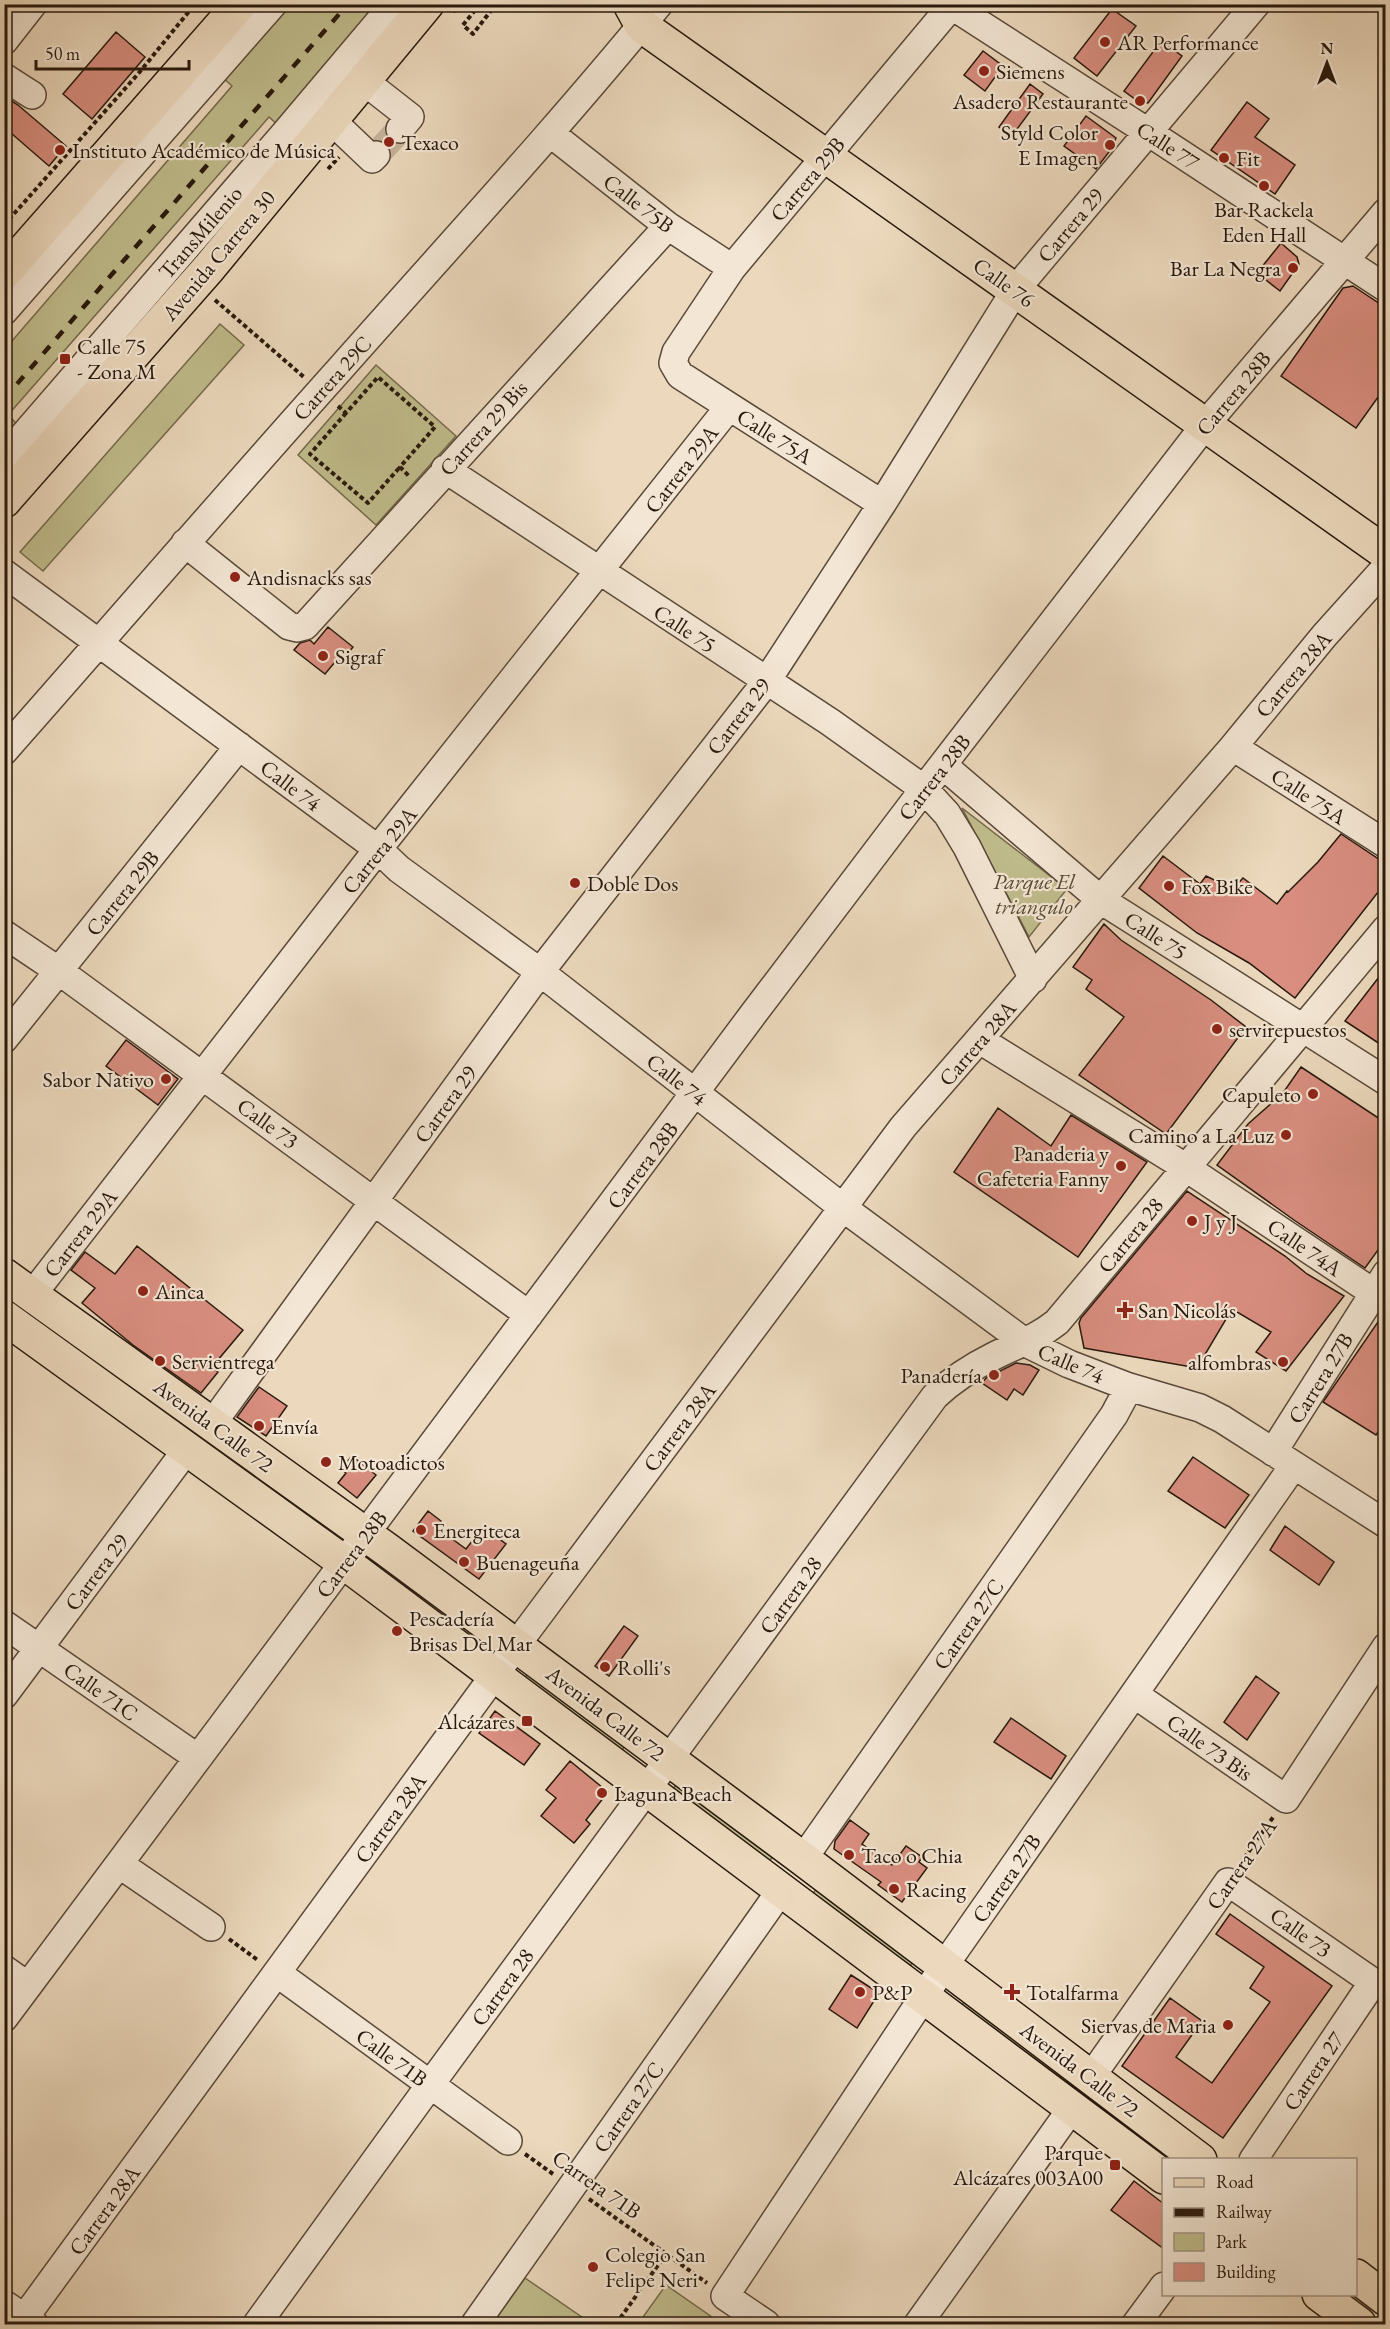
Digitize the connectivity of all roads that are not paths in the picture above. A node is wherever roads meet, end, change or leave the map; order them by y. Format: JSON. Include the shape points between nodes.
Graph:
{"nodes":[{"id":1,"x":33,"y":4,"type":"edge"},
{"id":2,"x":240,"y":4,"type":"edge"},
{"id":3,"x":273,"y":4,"type":"edge"},
{"id":4,"x":394,"y":4,"type":"edge"},
{"id":5,"x":427,"y":4,"type":"edge"},
{"id":6,"x":1256,"y":4,"type":"edge"},
{"id":7,"x":951,"y":5,"type":"edge"},
{"id":8,"x":644,"y":12,"type":"edge"},
{"id":9,"x":4,"y":40,"type":"edge"},
{"id":10,"x":4,"y":77,"type":"edge"},
{"id":11,"x":364,"y":81,"type":"junction"},
{"id":12,"x":32,"y":95,"type":"dead end"},
{"id":13,"x":331,"y":120,"type":"junction"},
{"id":14,"x":400,"y":129,"type":"dead end"},
{"id":15,"x":1148,"y":132,"type":"junction"},
{"id":16,"x":549,"y":133,"type":"junction"},
{"id":17,"x":376,"y":155,"type":"dead end"},
{"id":18,"x":826,"y":158,"type":"junction"},
{"id":19,"x":1386,"y":212,"type":"edge"},
{"id":20,"x":668,"y":226,"type":"junction"},
{"id":21,"x":1344,"y":262,"type":"junction"},
{"id":22,"x":732,"y":268,"type":"junction"},
{"id":23,"x":4,"y":273,"type":"edge"},
{"id":24,"x":1386,"y":288,"type":"edge"},
{"id":25,"x":1016,"y":289,"type":"junction"},
{"id":26,"x":4,"y":311,"type":"edge"},
{"id":27,"x":673,"y":363,"type":"joint"},
{"id":28,"x":729,"y":407,"type":"junction"},
{"id":29,"x":1205,"y":425,"type":"junction"},
{"id":30,"x":4,"y":458,"type":"edge"},
{"id":31,"x":445,"y":469,"type":"junction"},
{"id":32,"x":4,"y":501,"type":"edge"},
{"id":33,"x":882,"y":504,"type":"junction"},
{"id":34,"x":184,"y":543,"type":"junction"},
{"id":35,"x":1386,"y":553,"type":"edge"},
{"id":36,"x":1386,"y":567,"type":"edge"},
{"id":37,"x":600,"y":572,"type":"junction"},
{"id":38,"x":4,"y":573,"type":"edge"},
{"id":39,"x":101,"y":643,"type":"junction"},
{"id":40,"x":766,"y":682,"type":"junction"},
{"id":41,"x":239,"y":746,"type":"junction"},
{"id":42,"x":1233,"y":747,"type":"junction"},
{"id":43,"x":4,"y":751,"type":"edge"},
{"id":44,"x":944,"y":766,"type":"junction"},
{"id":45,"x":924,"y":789,"type":"junction"},
{"id":46,"x":1386,"y":844,"type":"edge"},
{"id":47,"x":378,"y":849,"type":"junction"},
{"id":48,"x":1101,"y":900,"type":"junction"},
{"id":49,"x":1386,"y":929,"type":"edge"},
{"id":50,"x":4,"y":934,"type":"edge"},
{"id":51,"x":59,"y":971,"type":"junction"},
{"id":52,"x":540,"y":972,"type":"junction"},
{"id":53,"x":1033,"y":979,"type":"junction"},
{"id":54,"x":1303,"y":1029,"type":"junction"},
{"id":55,"x":4,"y":1039,"type":"edge"},
{"id":56,"x":980,"y":1040,"type":"junction"},
{"id":57,"x":202,"y":1075,"type":"junction"},
{"id":58,"x":1386,"y":1081,"type":"edge"},
{"id":59,"x":695,"y":1093,"type":"junction"},
{"id":60,"x":1185,"y":1167,"type":"junction"},
{"id":61,"x":374,"y":1201,"type":"junction"},
{"id":62,"x":842,"y":1207,"type":"junction"},
{"id":63,"x":4,"y":1275,"type":"edge"},
{"id":64,"x":1382,"y":1289,"type":"edge"},
{"id":65,"x":32,"y":1295,"type":"junction"},
{"id":66,"x":529,"y":1315,"type":"junction"},
{"id":67,"x":8,"y":1327,"type":"edge"},
{"id":68,"x":1026,"y":1343,"type":"junction"},
{"id":69,"x":1129,"y":1387,"type":"junction"},
{"id":70,"x":213,"y":1424,"type":"junction"},
{"id":71,"x":187,"y":1449,"type":"junction"},
{"id":72,"x":1283,"y":1458,"type":"junction"},
{"id":73,"x":1386,"y":1524,"type":"edge"},
{"id":74,"x":366,"y":1534,"type":"junction"},
{"id":75,"x":345,"y":1563,"type":"junction"},
{"id":76,"x":4,"y":1624,"type":"edge"},
{"id":77,"x":516,"y":1646,"type":"junction"},
{"id":78,"x":1386,"y":1647,"type":"edge"},
{"id":79,"x":40,"y":1648,"type":"junction"},
{"id":80,"x":494,"y":1675,"type":"junction"},
{"id":81,"x":1134,"y":1694,"type":"junction"},
{"id":82,"x":4,"y":1695,"type":"edge"},
{"id":83,"x":198,"y":1758,"type":"junction"},
{"id":84,"x":669,"y":1760,"type":"junction"},
{"id":85,"x":647,"y":1790,"type":"junction"},
{"id":86,"x":1286,"y":1799,"type":"joint"},
{"id":87,"x":803,"y":1859,"type":"junction"},
{"id":88,"x":119,"y":1864,"type":"junction"},
{"id":89,"x":1228,"y":1882,"type":"joint"},
{"id":90,"x":781,"y":1890,"type":"junction"},
{"id":91,"x":211,"y":1927,"type":"road end"},
{"id":92,"x":945,"y":1966,"type":"junction"},
{"id":93,"x":4,"y":1969,"type":"edge"},
{"id":94,"x":277,"y":1973,"type":"junction"},
{"id":95,"x":1373,"y":1982,"type":"joint"},
{"id":96,"x":28,"y":1986,"type":"junction"},
{"id":97,"x":924,"y":1998,"type":"junction"},
{"id":98,"x":4,"y":2018,"type":"edge"},
{"id":99,"x":1091,"y":2077,"type":"junction"},
{"id":100,"x":430,"y":2085,"type":"junction"},
{"id":101,"x":1072,"y":2108,"type":"junction"},
{"id":102,"x":508,"y":2141,"type":"road end"},
{"id":103,"x":1197,"y":2158,"type":"edge"},
{"id":104,"x":1254,"y":2158,"type":"edge"},
{"id":105,"x":1162,"y":2176,"type":"edge"},
{"id":106,"x":1375,"y":2286,"type":"edge"},
{"id":107,"x":1162,"y":2289,"type":"edge"},
{"id":108,"x":1320,"y":2296,"type":"edge"},
{"id":109,"x":21,"y":2318,"type":"edge"},
{"id":110,"x":1355,"y":2323,"type":"edge"},
{"id":111,"x":257,"y":2325,"type":"edge"},
{"id":112,"x":475,"y":2325,"type":"edge"},
{"id":113,"x":766,"y":2325,"type":"edge"},
{"id":114,"x":918,"y":2325,"type":"edge"},
{"id":115,"x":1136,"y":2325,"type":"edge"}],
"edges":[{"from":1,"to":9,"type":"street"},
{"from":2,"to":23,"type":"main road"},
{"from":3,"to":26,"type":"street"},
{"from":4,"to":30,"type":"street","name":"TransMilenio"},
{"from":5,"to":11,"type":"main road","name":"Avenida Carrera 30"},
{"from":6,"to":15,"type":"street","name":"Carrera 29"},
{"from":7,"to":15,"type":"street","name":"Calle 77"},
{"from":7,"to":18,"type":"street","name":"Carrera 29B"},
{"from":8,"to":16,"type":"street","name":"Carrera 29C"},
{"from":8,"to":18,"type":"main road","name":"Calle 76"},
{"from":10,"to":12,"type":"street"},
{"from":11,"to":13,"type":"main road","name":"Avenida Carrera 30"},
{"from":11,"to":14,"type":"street","via":[[410,117]]},
{"from":13,"to":17,"type":"street","via":[[372,159]]},
{"from":13,"to":32,"type":"main road","name":"Avenida Carrera 30","via":[[209,268]]},
{"from":15,"to":21,"type":"street","name":"Calle 77"},
{"from":15,"to":25,"type":"street","name":"Carrera 29"},
{"from":16,"to":20,"type":"street","name":"Calle 75B"},
{"from":16,"to":34,"type":"street","name":"Carrera 29C"},
{"from":18,"to":22,"type":"street","name":"Carrera 29B"},
{"from":18,"to":25,"type":"main road","name":"Calle 76"},
{"from":19,"to":21,"type":"street","name":"Carrera 28B"},
{"from":20,"to":22,"type":"street","name":"Calle 75B"},
{"from":20,"to":31,"type":"street","name":"Carrera 29 Bis"},
{"from":21,"to":24,"type":"street","name":"Calle 77"},
{"from":21,"to":29,"type":"street","name":"Carrera 28B"},
{"from":22,"to":27,"type":"street","name":"Carrera 29B","via":[[676,352]]},
{"from":25,"to":29,"type":"main road","name":"Calle 76"},
{"from":25,"to":33,"type":"street","name":"Carrera 29"},
{"from":27,"to":28,"type":"street","name":"Calle 75A","via":[[680,375]]},
{"from":28,"to":33,"type":"street","name":"Calle 75A"},
{"from":28,"to":37,"type":"street","name":"Carrera 29A"},
{"from":29,"to":35,"type":"main road","name":"Calle 76"},
{"from":29,"to":44,"type":"street","name":"Carrera 28B"},
{"from":31,"to":34,"type":"street","name":"Carrera 29 Bis","via":[[305,626],[289,626]]},
{"from":31,"to":37,"type":"street","name":"Calle 75"},
{"from":33,"to":40,"type":"street","name":"Carrera 29"},
{"from":34,"to":39,"type":"street","name":"Carrera 29C"},
{"from":36,"to":42,"type":"street","name":"Carrera 28A"},
{"from":37,"to":40,"type":"street","name":"Calle 75"},
{"from":37,"to":47,"type":"street","name":"Carrera 29A"},
{"from":38,"to":39,"type":"street","name":"Calle 74"},
{"from":39,"to":41,"type":"street","name":"Calle 74"},
{"from":39,"to":43,"type":"street","name":"Carrera 29C"},
{"from":40,"to":45,"type":"street","name":"Calle 75"},
{"from":40,"to":52,"type":"street","name":"Carrera 29"},
{"from":41,"to":47,"type":"street","name":"Calle 74"},
{"from":41,"to":51,"type":"street","name":"Carrera 29B"},
{"from":42,"to":46,"type":"street","name":"Calle 75A"},
{"from":42,"to":48,"type":"street","name":"Carrera 28A"},
{"from":44,"to":45,"type":"street","name":"Carrera 28B"},
{"from":44,"to":48,"type":"street","name":"Calle 75"},
{"from":45,"to":53,"type":"street","name":"Calle 75","via":[[947,814],[967,847]]},
{"from":45,"to":59,"type":"street","name":"Carrera 28B"},
{"from":47,"to":52,"type":"street","name":"Calle 74","via":[[399,869]]},
{"from":47,"to":57,"type":"street","name":"Carrera 29A"},
{"from":48,"to":53,"type":"street","name":"Carrera 28A"},
{"from":48,"to":54,"type":"street","name":"Calle 75"},
{"from":49,"to":54,"type":"street","name":"Carrera 28"},
{"from":50,"to":51,"type":"street","name":"Calle 73"},
{"from":51,"to":55,"type":"street","name":"Carrera 29B"},
{"from":51,"to":57,"type":"street","name":"Calle 73"},
{"from":52,"to":59,"type":"street","name":"Calle 74"},
{"from":52,"to":61,"type":"street","name":"Carrera 29"},
{"from":53,"to":56,"type":"street","name":"Carrera 28A"},
{"from":54,"to":58,"type":"street","name":"Calle 75"},
{"from":54,"to":60,"type":"street","name":"Carrera 28"},
{"from":56,"to":60,"type":"street","name":"Calle 74A"},
{"from":56,"to":62,"type":"street","name":"Carrera 28A","via":[[903,1127]]},
{"from":57,"to":61,"type":"street","name":"Calle 73"},
{"from":57,"to":65,"type":"street","name":"Carrera 29A"},
{"from":59,"to":62,"type":"street","name":"Calle 74"},
{"from":59,"to":66,"type":"street","name":"Carrera 28B"},
{"from":60,"to":64,"type":"street","name":"Calle 74A"},
{"from":60,"to":68,"type":"street","name":"Carrera 28","via":[[1078,1299],[1057,1322]]},
{"from":61,"to":66,"type":"street","name":"Calle 73"},
{"from":61,"to":70,"type":"street","name":"Carrera 29"},
{"from":62,"to":68,"type":"street","name":"Calle 74"},
{"from":62,"to":77,"type":"street","name":"Carrera 28A"},
{"from":63,"to":65,"type":"main road","name":"Avenida Calle 72"},
{"from":64,"to":72,"type":"street","name":"Carrera 27B"},
{"from":65,"to":70,"type":"main road","name":"Avenida Calle 72"},
{"from":66,"to":74,"type":"street","name":"Carrera 28B"},
{"from":67,"to":71,"type":"main road","name":"Avenida Calle 72"},
{"from":68,"to":69,"type":"street","name":"Calle 74"},
{"from":68,"to":84,"type":"street","name":"Carrera 28","via":[[970,1368],[935,1396]]},
{"from":69,"to":72,"type":"street","name":"Calle 74","via":[[1200,1408]]},
{"from":69,"to":87,"type":"street","name":"Carrera 27C","via":[[1114,1415]]},
{"from":70,"to":74,"type":"main road","name":"Avenida Calle 72"},
{"from":71,"to":75,"type":"main road","name":"Avenida Calle 72"},
{"from":71,"to":79,"type":"street","name":"Carrera 29"},
{"from":72,"to":73,"type":"street","name":"Calle 74"},
{"from":72,"to":81,"type":"street","name":"Carrera 27B"},
{"from":74,"to":75,"type":"street","name":"Carrera 28B"},
{"from":74,"to":77,"type":"main road","name":"Avenida Calle 72"},
{"from":75,"to":80,"type":"main road","name":"Avenida Calle 72"},
{"from":75,"to":83,"type":"street","name":"Carrera 28B"},
{"from":76,"to":79,"type":"street","name":"Calle 71C"},
{"from":77,"to":80,"type":"street","name":"Carrera 28A"},
{"from":77,"to":84,"type":"main road","name":"Avenida Calle 72"},
{"from":78,"to":86,"type":"street","name":"Carrera 27A"},
{"from":79,"to":82,"type":"street","name":"Carrera 29"},
{"from":79,"to":83,"type":"street","name":"Calle 71C"},
{"from":80,"to":85,"type":"main road","name":"Avenida Calle 72"},
{"from":80,"to":94,"type":"street","name":"Carrera 28A"},
{"from":81,"to":86,"type":"street","name":"Calle 73 Bis"},
{"from":81,"to":92,"type":"street","name":"Carrera 27B"},
{"from":83,"to":88,"type":"street","name":"Carrera 28B"},
{"from":84,"to":85,"type":"street","name":"Carrera 28"},
{"from":84,"to":87,"type":"main road","name":"Avenida Calle 72"},
{"from":85,"to":90,"type":"main road","name":"Avenida Calle 72"},
{"from":85,"to":100,"type":"street","name":"Carrera 28"},
{"from":87,"to":92,"type":"main road","name":"Avenida Calle 72"},
{"from":88,"to":91,"type":"street"},
{"from":88,"to":96,"type":"street","name":"Carrera 28B"},
{"from":89,"to":95,"type":"street","name":"Calle 73"},
{"from":89,"to":99,"type":"street","name":"Carrera 27A"},
{"from":90,"to":97,"type":"main road","name":"Avenida Calle 72"},
{"from":90,"to":112,"type":"street","name":"Carrera 27C"},
{"from":92,"to":97,"type":"street","name":"Carrera 27B"},
{"from":92,"to":99,"type":"main road","name":"Avenida Calle 72"},
{"from":93,"to":96,"type":"street"},
{"from":94,"to":100,"type":"street","name":"Calle 71B"},
{"from":94,"to":109,"type":"street","name":"Carrera 28A"},
{"from":95,"to":104,"type":"street","name":"Carrera 27"},
{"from":96,"to":98,"type":"street","name":"Carrera 28B"},
{"from":97,"to":101,"type":"main road","name":"Avenida Calle 72"},
{"from":97,"to":113,"type":"street","name":"Carrera 27B","via":[[725,2296]]},
{"from":99,"to":103,"type":"main road","name":"Avenida Calle 72"},
{"from":100,"to":102,"type":"street","name":"Calle 71B"},
{"from":100,"to":111,"type":"street","name":"Carrera 28"},
{"from":101,"to":105,"type":"main road","name":"Avenida Calle 72"},
{"from":101,"to":114,"type":"street"},
{"from":106,"to":110,"type":"street"},
{"from":107,"to":115,"type":"street"},
{"from":108,"to":110,"type":"main road"}]}
